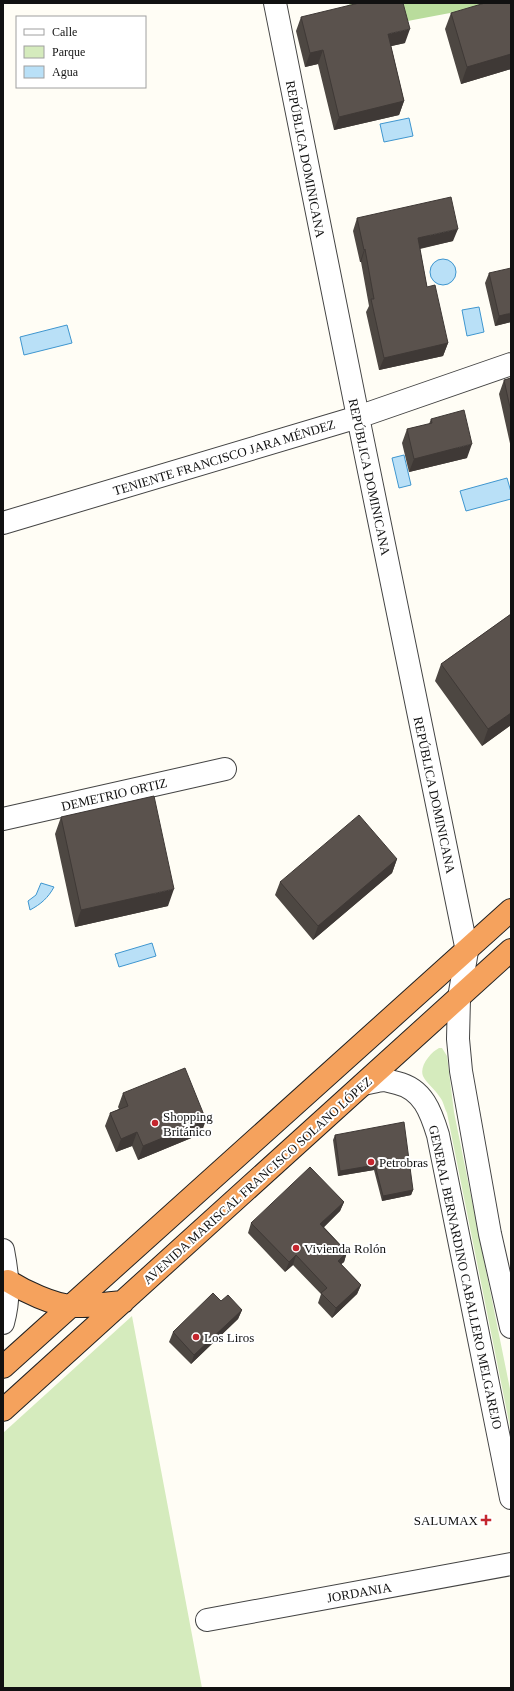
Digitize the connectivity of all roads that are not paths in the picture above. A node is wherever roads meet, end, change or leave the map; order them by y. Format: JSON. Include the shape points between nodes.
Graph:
{"nodes":[{"id":1,"x":275,"y":3,"type":"edge"},
{"id":2,"x":511,"y":364,"type":"edge"},
{"id":3,"x":358,"y":417,"type":"junction"},
{"id":4,"x":3,"y":523,"type":"edge"},
{"id":5,"x":225,"y":769,"type":"dead end"},
{"id":6,"x":3,"y":819,"type":"edge"},
{"id":7,"x":511,"y":910,"type":"edge"},
{"id":8,"x":511,"y":950,"type":"edge"},
{"id":9,"x":467,"y":951,"type":"junction"},
{"id":10,"x":459,"y":998,"type":"junction"},
{"id":11,"x":364,"y":1084,"type":"junction"},
{"id":12,"x":3,"y":1250,"type":"edge"},
{"id":13,"x":8,"y":1280,"type":"junction"},
{"id":14,"x":505,"y":1297,"type":"junction"},
{"id":15,"x":122,"y":1302,"type":"junction"},
{"id":16,"x":472,"y":1305,"type":"junction"},
{"id":17,"x":71,"y":1306,"type":"junction"},
{"id":18,"x":3,"y":1323,"type":"edge"},
{"id":19,"x":511,"y":1327,"type":"edge"},
{"id":20,"x":3,"y":1367,"type":"edge"},
{"id":21,"x":3,"y":1410,"type":"edge"},
{"id":22,"x":511,"y":1498,"type":"edge"},
{"id":23,"x":511,"y":1564,"type":"edge"},
{"id":24,"x":207,"y":1620,"type":"dead end"}],
"edges":[{"from":1,"to":3,"type":"street","name":"REPÚBLICA DOMINICANA"},
{"from":2,"to":3,"type":"street","name":"TENIENTE FRANCISCO JARA MÉNDEZ"},
{"from":3,"to":4,"type":"street","name":"TENIENTE FRANCISCO JARA MÉNDEZ"},
{"from":3,"to":9,"type":"street","name":"REPÚBLICA DOMINICANA"},
{"from":5,"to":6,"type":"street","name":"DEMETRIO ORTIZ"},
{"from":7,"to":9,"type":"highway"},
{"from":8,"to":10,"type":"highway","name":"AVENIDA MARISCAL FRANCISCO SOLANO LÓPEZ"},
{"from":9,"to":10,"type":"street"},
{"from":9,"to":17,"type":"highway"},
{"from":10,"to":11,"type":"highway","name":"AVENIDA MARISCAL FRANCISCO SOLANO LÓPEZ"},
{"from":10,"to":14,"type":"street","via":[[458,1039],[461,1071],[490,1234]]},
{"from":11,"to":15,"type":"highway","name":"AVENIDA MARISCAL FRANCISCO SOLANO LÓPEZ"},
{"from":11,"to":16,"type":"street","name":"GENERAL BERNARDINO CABALLERO MELGAREJO","via":[[385,1080],[404,1085],[423,1098],[432,1115]]},
{"from":12,"to":13,"type":"street"},
{"from":13,"to":17,"type":"highway","via":[[21,1289]]},
{"from":13,"to":18,"type":"street","via":[[7,1310]]},
{"from":14,"to":16,"type":"street"},
{"from":14,"to":19,"type":"street"},
{"from":15,"to":17,"type":"highway"},
{"from":15,"to":21,"type":"highway","name":"AVENIDA MARISCAL FRANCISCO SOLANO LÓPEZ"},
{"from":16,"to":22,"type":"street","name":"GENERAL BERNARDINO CABALLERO MELGAREJO"},
{"from":17,"to":20,"type":"highway"},
{"from":23,"to":24,"type":"street","name":"JORDANIA"}]}
